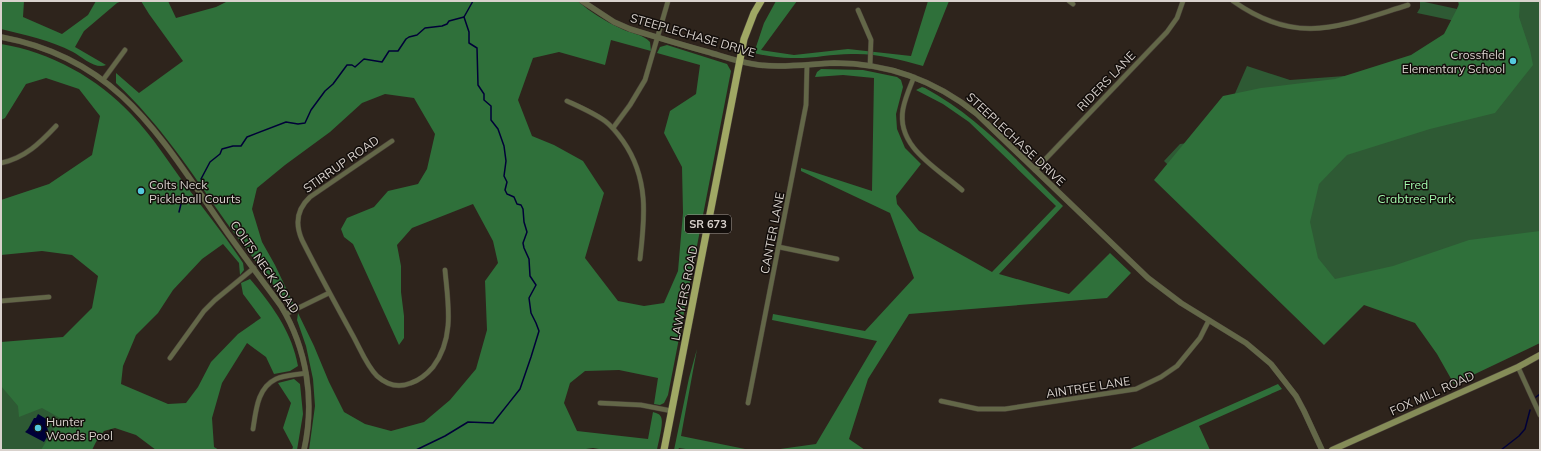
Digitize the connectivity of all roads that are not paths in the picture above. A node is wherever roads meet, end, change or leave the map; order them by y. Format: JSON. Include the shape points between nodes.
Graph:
{"nodes":[{"id":1,"x":582,"y":1,"type":"edge"},
{"id":2,"x":668,"y":1,"type":"edge"},
{"id":3,"x":761,"y":1,"type":"edge"},
{"id":4,"x":1183,"y":1,"type":"edge"},
{"id":5,"x":1233,"y":1,"type":"edge"},
{"id":6,"x":1408,"y":4,"type":"dead end"},
{"id":7,"x":858,"y":10,"type":"dead end"},
{"id":8,"x":1,"y":37,"type":"edge"},
{"id":9,"x":658,"y":38,"type":"junction"},
{"id":10,"x":125,"y":50,"type":"dead end"},
{"id":11,"x":740,"y":61,"type":"junction"},
{"id":12,"x":807,"y":65,"type":"junction"},
{"id":13,"x":870,"y":66,"type":"junction"},
{"id":14,"x":914,"y":77,"type":"junction"},
{"id":15,"x":103,"y":80,"type":"junction"},
{"id":16,"x":567,"y":101,"type":"dead end"},
{"id":17,"x":56,"y":126,"type":"dead end"},
{"id":18,"x":613,"y":128,"type":"junction"},
{"id":19,"x":392,"y":141,"type":"dead end"},
{"id":20,"x":1,"y":164,"type":"edge"},
{"id":21,"x":1035,"y":170,"type":"junction"},
{"id":22,"x":962,"y":190,"type":"dead end"},
{"id":23,"x":779,"y":247,"type":"junction"},
{"id":24,"x":640,"y":259,"type":"dead end"},
{"id":25,"x":837,"y":259,"type":"dead end"},
{"id":26,"x":254,"y":268,"type":"junction"},
{"id":27,"x":445,"y":270,"type":"dead end"},
{"id":28,"x":329,"y":293,"type":"junction"},
{"id":29,"x":49,"y":297,"type":"dead end"},
{"id":30,"x":1,"y":301,"type":"edge"},
{"id":31,"x":286,"y":314,"type":"junction"},
{"id":32,"x":1209,"y":320,"type":"junction"},
{"id":33,"x":1540,"y":355,"type":"edge"},
{"id":34,"x":170,"y":358,"type":"dead end"},
{"id":35,"x":1518,"y":367,"type":"junction"},
{"id":36,"x":306,"y":373,"type":"junction"},
{"id":37,"x":940,"y":402,"type":"dead end"},
{"id":38,"x":600,"y":403,"type":"dead end"},
{"id":39,"x":748,"y":403,"type":"dead end"},
{"id":40,"x":672,"y":411,"type":"junction"},
{"id":41,"x":1540,"y":415,"type":"edge"},
{"id":42,"x":253,"y":429,"type":"dead end"},
{"id":43,"x":304,"y":450,"type":"edge"},
{"id":44,"x":664,"y":450,"type":"edge"},
{"id":45,"x":1322,"y":450,"type":"edge"},
{"id":46,"x":1332,"y":450,"type":"edge"}],
"edges":[{"from":1,"to":9,"type":"street","name":"STEEPLECHASE DRIVE","via":[[614,22]]},
{"from":2,"to":9,"type":"street"},
{"from":3,"to":11,"type":"main road","name":"LAWYERS ROAD","number":"SR 673","via":[[748,26]]},
{"from":4,"to":21,"type":"street","name":"RIDERS LANE","via":[[1177,18],[1167,32]]},
{"from":5,"to":6,"type":"street","via":[[1252,14],[1265,19],[1304,28],[1344,25]]},
{"from":7,"to":13,"type":"street","via":[[871,40]]},
{"from":8,"to":15,"type":"street","name":"COLTS NECK ROAD","via":[[56,53],[85,67]]},
{"from":9,"to":11,"type":"street","name":"STEEPLECHASE DRIVE"},
{"from":9,"to":18,"type":"street","via":[[645,80]]},
{"from":10,"to":15,"type":"street"},
{"from":11,"to":12,"type":"street","name":"STEEPLECHASE DRIVE","via":[[772,66]]},
{"from":11,"to":40,"type":"main road","name":"LAWYERS ROAD","number":"SR 673"},
{"from":12,"to":13,"type":"street","name":"STEEPLECHASE DRIVE","via":[[834,63]]},
{"from":12,"to":23,"type":"street","name":"CANTER LANE","via":[[806,105]]},
{"from":13,"to":14,"type":"street","name":"STEEPLECHASE DRIVE"},
{"from":14,"to":21,"type":"street","name":"STEEPLECHASE DRIVE","via":[[963,103]]},
{"from":14,"to":22,"type":"street","via":[[903,109],[905,134],[923,158]]},
{"from":15,"to":26,"type":"street","name":"COLTS NECK ROAD","via":[[146,121]]},
{"from":16,"to":18,"type":"street"},
{"from":17,"to":20,"type":"street","via":[[27,154]]},
{"from":18,"to":24,"type":"street","via":[[632,155],[640,177],[644,202]]},
{"from":19,"to":28,"type":"street","name":"STIRRUP ROAD","via":[[310,197],[299,214],[299,234]]},
{"from":21,"to":32,"type":"street","name":"STEEPLECHASE DRIVE","via":[[1148,278],[1172,297]]},
{"from":23,"to":25,"type":"street"},
{"from":23,"to":39,"type":"street","name":"CANTER LANE"},
{"from":26,"to":31,"type":"street","name":"COLTS NECK ROAD"},
{"from":26,"to":34,"type":"street","via":[[204,311]]},
{"from":27,"to":28,"type":"street","name":"STIRRUP ROAD","via":[[449,327],[444,347],[429,371],[422,378],[408,384],[388,384],[377,375]]},
{"from":28,"to":31,"type":"street"},
{"from":29,"to":30,"type":"street"},
{"from":31,"to":36,"type":"street","name":"COLTS NECK ROAD","via":[[297,338]]},
{"from":32,"to":37,"type":"street","name":"AINTREE LANE","via":[[1200,338],[1177,366],[1136,389],[1005,410],[978,409]]},
{"from":32,"to":45,"type":"street","name":"STEEPLECHASE DRIVE","via":[[1250,346],[1279,373],[1304,411]]},
{"from":33,"to":35,"type":"main road","name":"FOX MILL ROAD"},
{"from":35,"to":41,"type":"street"},
{"from":35,"to":46,"type":"main road","name":"FOX MILL ROAD"},
{"from":36,"to":42,"type":"street","via":[[276,379],[266,387],[258,401]]},
{"from":36,"to":43,"type":"street","name":"COLTS NECK ROAD","via":[[308,423]]},
{"from":38,"to":40,"type":"street","via":[[641,405]]},
{"from":40,"to":44,"type":"main road","name":"LAWYERS ROAD","number":"SR 673"}]}
